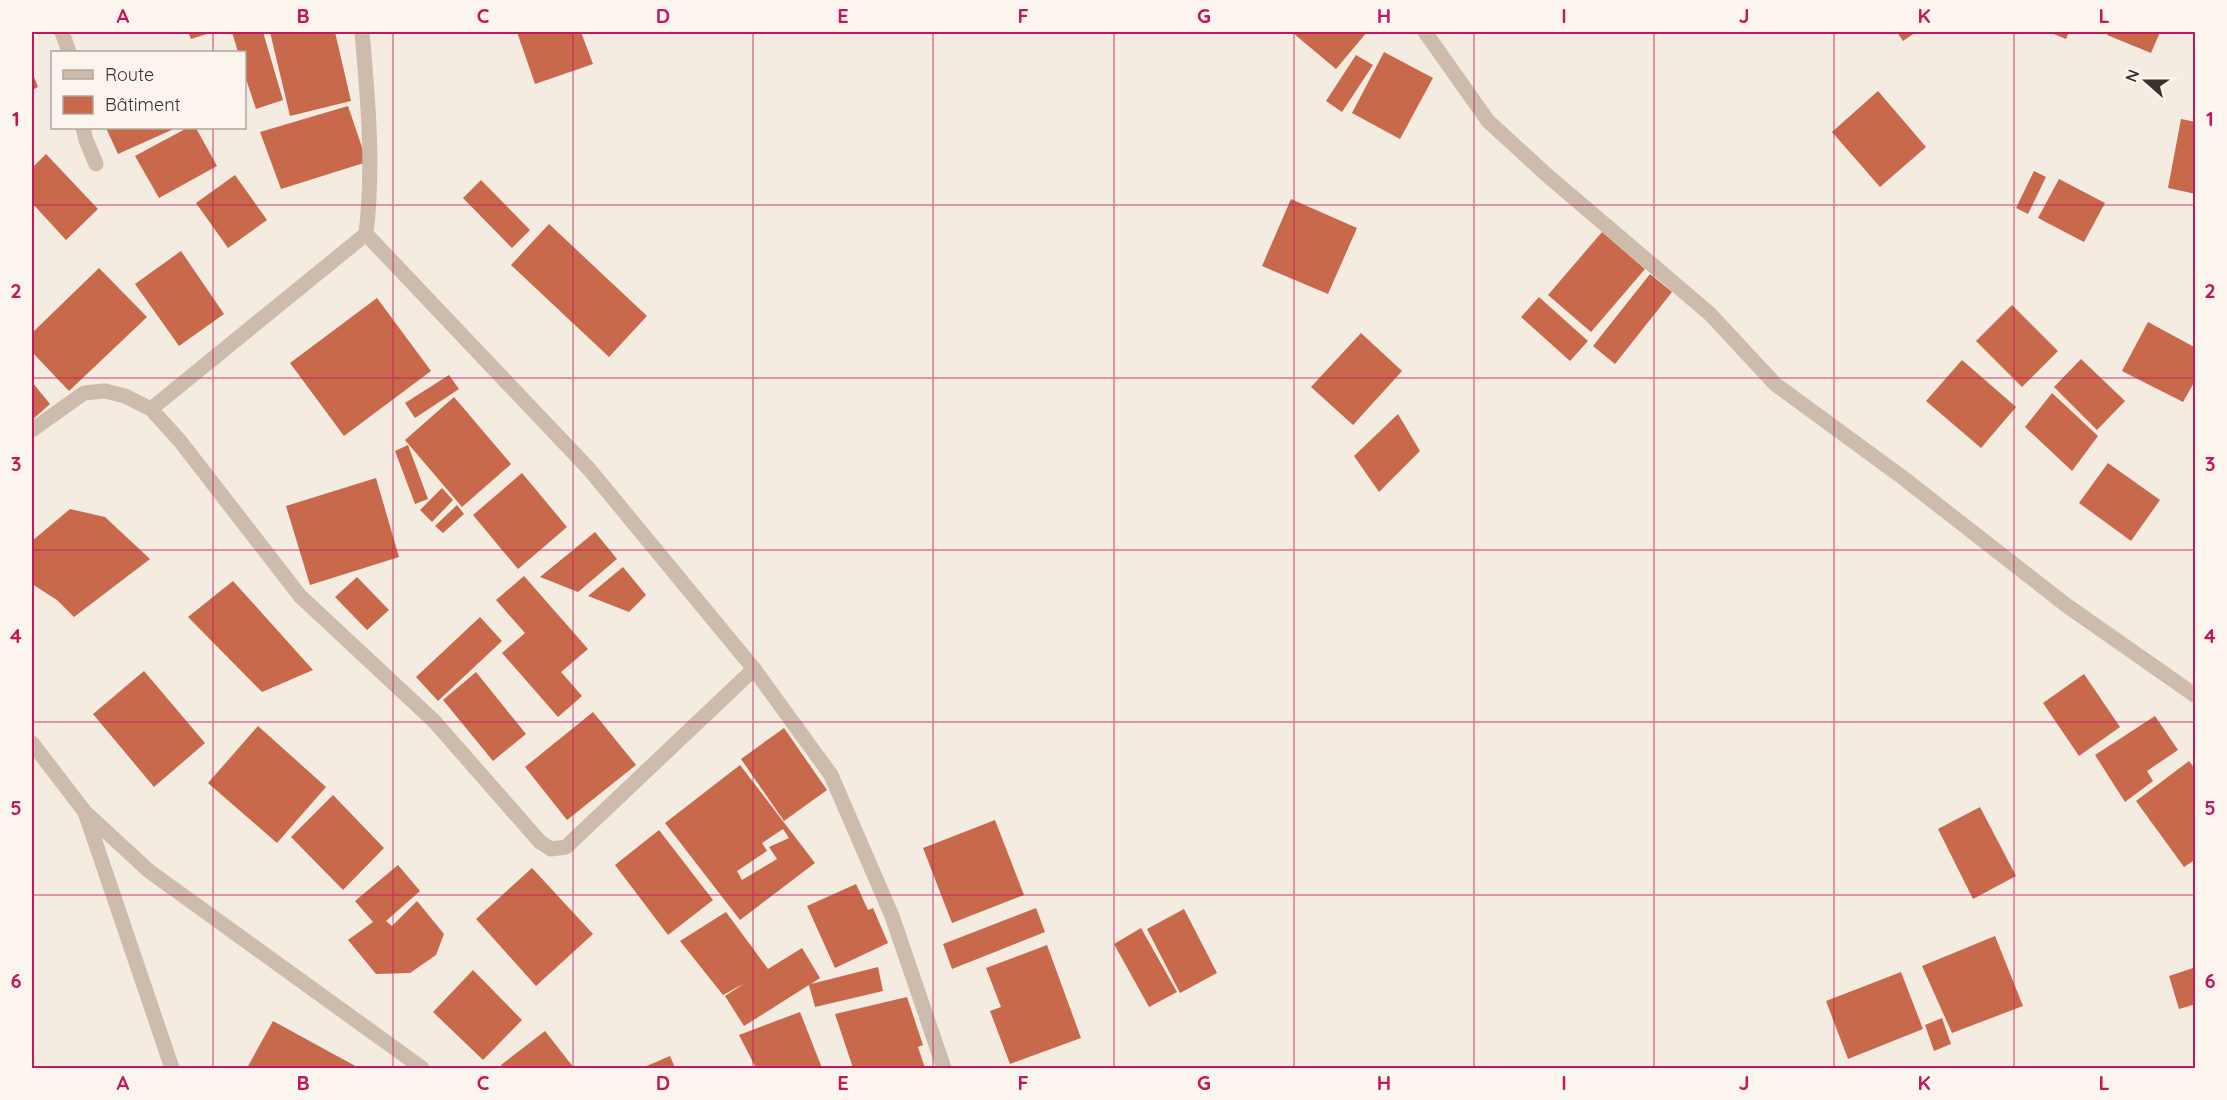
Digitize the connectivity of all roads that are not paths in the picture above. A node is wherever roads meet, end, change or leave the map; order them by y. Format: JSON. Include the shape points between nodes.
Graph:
{"nodes":[{"id":1,"x":63,"y":32,"type":"edge"},
{"id":2,"x":362,"y":32,"type":"edge"},
{"id":3,"x":1425,"y":32,"type":"edge"},
{"id":4,"x":69,"y":51,"type":"edge"},
{"id":5,"x":83,"y":129,"type":"edge"},
{"id":6,"x":96,"y":164,"type":"dead end"},
{"id":7,"x":366,"y":234,"type":"junction"},
{"id":8,"x":151,"y":409,"type":"junction"},
{"id":9,"x":32,"y":430,"type":"edge"},
{"id":10,"x":754,"y":669,"type":"junction"},
{"id":11,"x":2196,"y":696,"type":"edge"},
{"id":12,"x":32,"y":743,"type":"edge"},
{"id":13,"x":85,"y":812,"type":"junction"},
{"id":14,"x":172,"y":1068,"type":"edge"},
{"id":15,"x":422,"y":1068,"type":"edge"},
{"id":16,"x":944,"y":1068,"type":"edge"}],
"edges":[{"from":1,"to":4,"type":"street"},
{"from":2,"to":7,"type":"street","via":[[370,122],[371,192]]},
{"from":3,"to":11,"type":"street","via":[[1488,121],[1710,314],[1775,384],[2066,605]]},
{"from":5,"to":6,"type":"street"},
{"from":7,"to":8,"type":"street"},
{"from":7,"to":10,"type":"street","via":[[589,469]]},
{"from":8,"to":9,"type":"street","via":[[105,391],[84,393]]},
{"from":8,"to":10,"type":"street","via":[[300,596],[434,721],[540,842],[551,849],[566,847]]},
{"from":10,"to":16,"type":"street","via":[[831,775],[892,916]]},
{"from":12,"to":13,"type":"street"},
{"from":13,"to":14,"type":"street"},
{"from":13,"to":15,"type":"street","via":[[149,871]]}]}
